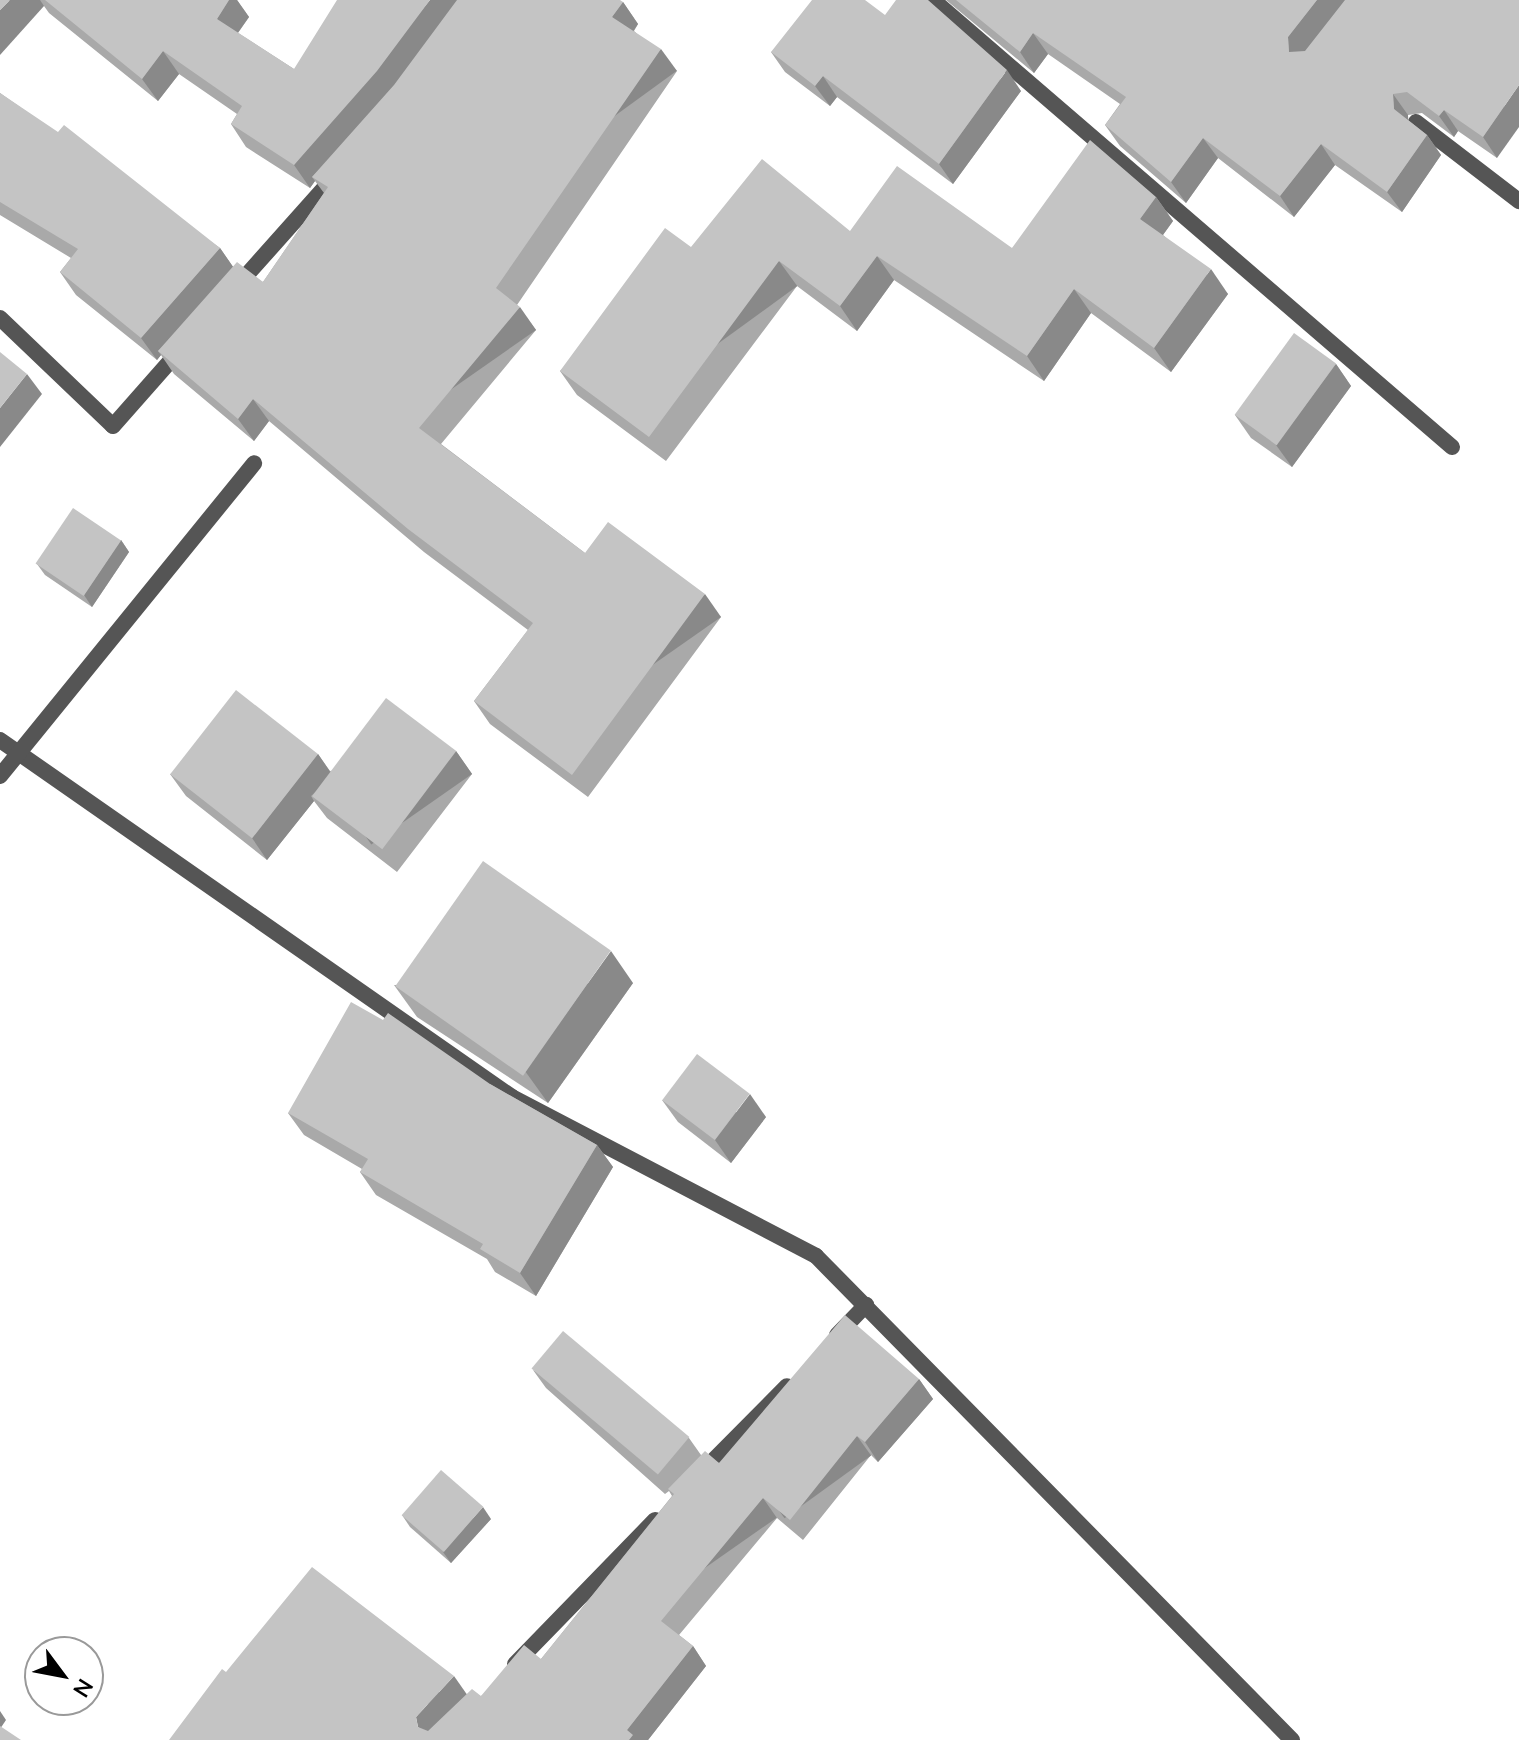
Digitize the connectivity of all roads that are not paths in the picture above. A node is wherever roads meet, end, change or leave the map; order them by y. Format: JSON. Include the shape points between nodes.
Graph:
{"nodes":[{"id":1,"x":933,"y":0,"type":"edge"},
{"id":2,"x":1416,"y":122,"type":"edge"},
{"id":3,"x":350,"y":159,"type":"edge"},
{"id":4,"x":1519,"y":201,"type":"edge"},
{"id":5,"x":226,"y":298,"type":"edge"},
{"id":6,"x":0,"y":318,"type":"edge"},
{"id":7,"x":196,"y":333,"type":"edge"},
{"id":8,"x":1452,"y":447,"type":"dead end"},
{"id":9,"x":254,"y":463,"type":"dead end"},
{"id":10,"x":0,"y":740,"type":"edge"},
{"id":11,"x":21,"y":754,"type":"junction"},
{"id":12,"x":0,"y":776,"type":"edge"},
{"id":13,"x":866,"y":1305,"type":"junction"},
{"id":14,"x":822,"y":1349,"type":"edge"},
{"id":15,"x":801,"y":1372,"type":"edge"},
{"id":16,"x":691,"y":1483,"type":"edge"},
{"id":17,"x":669,"y":1506,"type":"edge"},
{"id":18,"x":506,"y":1673,"type":"edge"},
{"id":19,"x":1292,"y":1740,"type":"edge"}],
"edges":[{"from":1,"to":8,"type":"street"},
{"from":2,"to":4,"type":"street"},
{"from":3,"to":5,"type":"street"},
{"from":6,"to":7,"type":"street","via":[[113,426]]},
{"from":9,"to":11,"type":"street"},
{"from":10,"to":11,"type":"street"},
{"from":11,"to":12,"type":"street"},
{"from":11,"to":13,"type":"street","via":[[512,1097],[816,1256]]},
{"from":13,"to":14,"type":"street"},
{"from":13,"to":19,"type":"street"},
{"from":15,"to":16,"type":"street"},
{"from":17,"to":18,"type":"street"}]}
